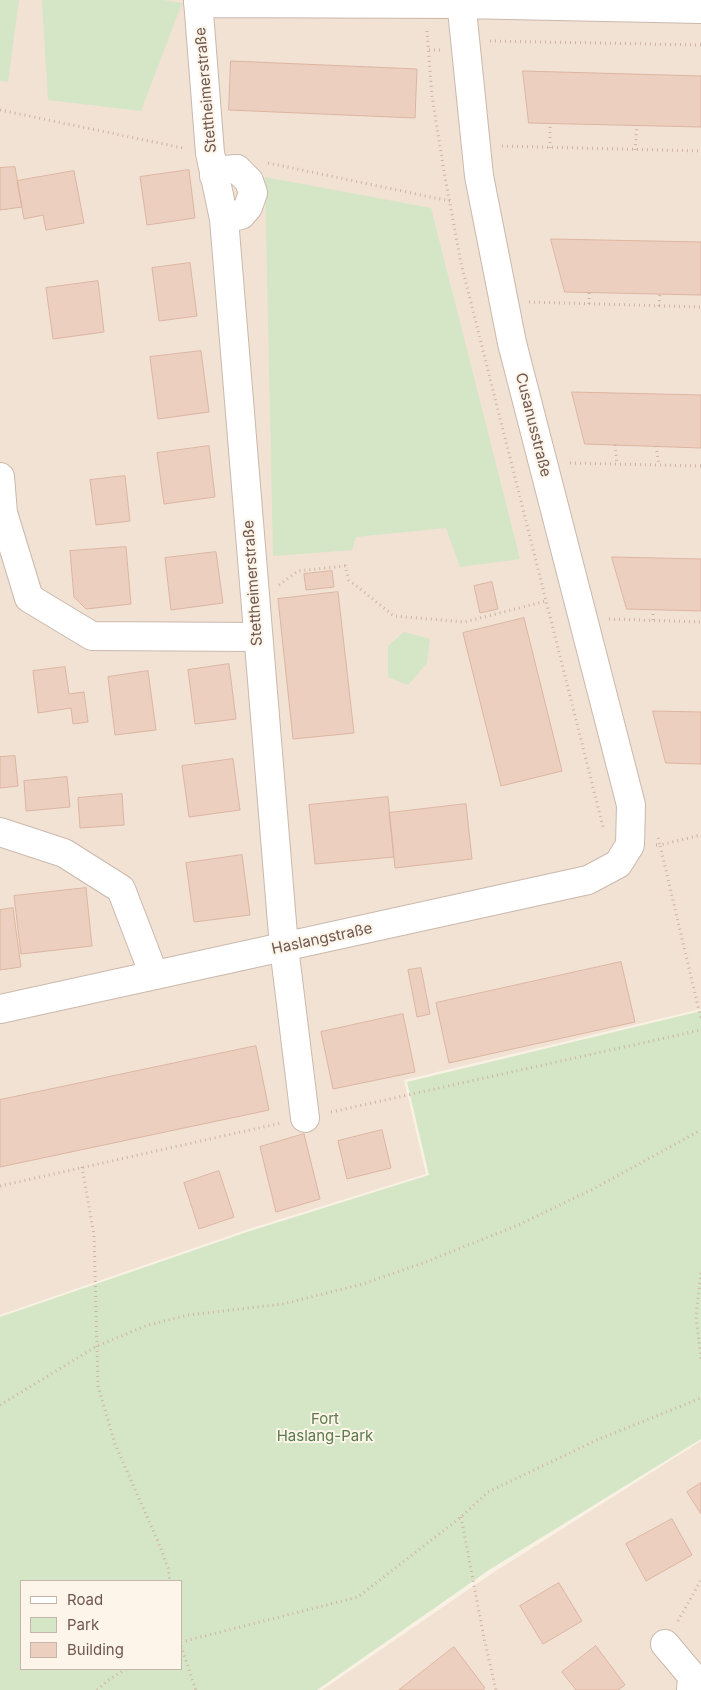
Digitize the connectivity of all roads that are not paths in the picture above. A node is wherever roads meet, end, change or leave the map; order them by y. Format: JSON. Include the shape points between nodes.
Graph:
{"nodes":[{"id":1,"x":198,"y":2,"type":"edge"},
{"id":2,"x":461,"y":2,"type":"edge"},
{"id":3,"x":701,"y":9,"type":"edge"},
{"id":4,"x":0,"y":477,"type":"edge"},
{"id":5,"x":257,"y":637,"type":"junction"},
{"id":6,"x":0,"y":832,"type":"edge"},
{"id":7,"x":630,"y":845,"type":"joint"},
{"id":8,"x":284,"y":947,"type":"junction"},
{"id":9,"x":154,"y":976,"type":"junction"},
{"id":10,"x":0,"y":1009,"type":"edge"},
{"id":11,"x":305,"y":1118,"type":"road end"},
{"id":12,"x":665,"y":1644,"type":"road end"},
{"id":13,"x":691,"y":1690,"type":"edge"}],
"edges":[{"from":1,"to":2,"type":"street"},
{"from":1,"to":5,"type":"street","name":"Stettheimerstraße","via":[[214,176],[224,170],[237,169],[249,181],[252,193],[248,207],[241,215],[224,219]]},
{"from":2,"to":3,"type":"street"},
{"from":2,"to":7,"type":"street","name":"Cusanusstraße","via":[[479,176],[512,343],[631,805]]},
{"from":4,"to":5,"type":"street","via":[[3,513],[29,598],[92,636]]},
{"from":5,"to":8,"type":"street","name":"Stettheimerstraße"},
{"from":6,"to":9,"type":"street","via":[[64,853],[121,890]]},
{"from":7,"to":8,"type":"street","name":"Haslangstraße","via":[[618,864],[588,880]]},
{"from":8,"to":9,"type":"street","name":"Haslangstraße"},
{"from":8,"to":11,"type":"street","name":"Stettheimerstraße"},
{"from":9,"to":10,"type":"street","name":"Haslangstraße"},
{"from":12,"to":13,"type":"street","via":[[692,1676]]}]}
